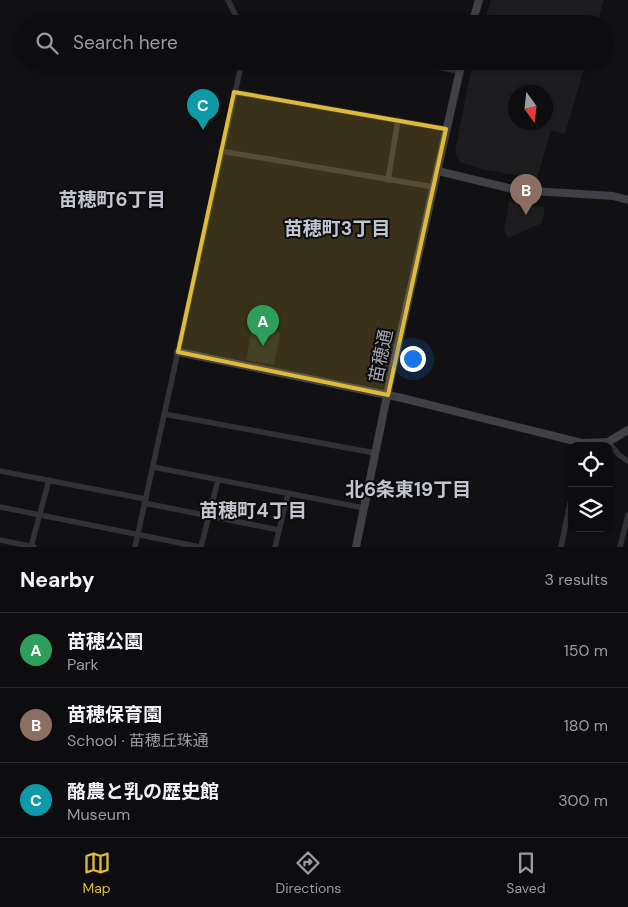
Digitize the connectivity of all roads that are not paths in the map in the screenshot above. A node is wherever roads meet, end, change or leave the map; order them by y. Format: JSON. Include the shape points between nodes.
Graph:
{"nodes":[{"id":1,"x":228,"y":0,"type":"edge"},
{"id":2,"x":479,"y":0,"type":"edge"},
{"id":3,"x":236,"y":15,"type":"edge"},
{"id":4,"x":475,"y":15,"type":"edge"},
{"id":5,"x":240,"y":70,"type":"edge"},
{"id":6,"x":453,"y":70,"type":"edge"},
{"id":7,"x":459,"y":71,"type":"joint"},
{"id":8,"x":234,"y":92,"type":"junction"},
{"id":9,"x":398,"y":120,"type":"junction"},
{"id":10,"x":446,"y":129,"type":"junction"},
{"id":11,"x":221,"y":151,"type":"junction"},
{"id":12,"x":438,"y":171,"type":"junction"},
{"id":13,"x":388,"y":180,"type":"junction"},
{"id":14,"x":434,"y":187,"type":"junction"},
{"id":15,"x":628,"y":200,"type":"edge"},
{"id":16,"x":178,"y":352,"type":"junction"},
{"id":17,"x":388,"y":396,"type":"junction"},
{"id":18,"x":164,"y":414,"type":"junction"},
{"id":19,"x":628,"y":430,"type":"edge"},
{"id":20,"x":574,"y":442,"type":"edge"},
{"id":21,"x":608,"y":442,"type":"edge"},
{"id":22,"x":613,"y":448,"type":"edge"},
{"id":23,"x":375,"y":453,"type":"junction"},
{"id":24,"x":628,"y":461,"type":"edge"},
{"id":25,"x":153,"y":467,"type":"junction"},
{"id":26,"x":0,"y":471,"type":"edge"},
{"id":27,"x":50,"y":480,"type":"junction"},
{"id":28,"x":218,"y":480,"type":"junction"},
{"id":29,"x":288,"y":494,"type":"junction"},
{"id":30,"x":144,"y":501,"type":"junction"},
{"id":31,"x":0,"y":507,"type":"edge"},
{"id":32,"x":364,"y":508,"type":"junction"},
{"id":33,"x":568,"y":513,"type":"edge"},
{"id":34,"x":628,"y":514,"type":"edge"},
{"id":35,"x":39,"y":515,"type":"junction"},
{"id":36,"x":209,"y":516,"type":"junction"},
{"id":37,"x":279,"y":530,"type":"junction"},
{"id":38,"x":138,"y":536,"type":"junction"},
{"id":39,"x":0,"y":540,"type":"edge"},
{"id":40,"x":32,"y":547,"type":"edge"},
{"id":41,"x":135,"y":547,"type":"edge"},
{"id":42,"x":200,"y":547,"type":"edge"},
{"id":43,"x":275,"y":547,"type":"edge"},
{"id":44,"x":356,"y":547,"type":"edge"},
{"id":45,"x":561,"y":547,"type":"edge"},
{"id":46,"x":620,"y":547,"type":"edge"}],
"edges":[{"from":1,"to":3,"type":"street"},
{"from":2,"to":4,"type":"street"},
{"from":5,"to":8,"type":"street"},
{"from":6,"to":7,"type":"street"},
{"from":7,"to":10,"type":"street","name":"苗穂通"},
{"from":8,"to":9,"type":"street"},
{"from":8,"to":11,"type":"street"},
{"from":9,"to":10,"type":"street"},
{"from":9,"to":13,"type":"street"},
{"from":10,"to":12,"type":"street","name":"苗穂通"},
{"from":11,"to":13,"type":"street"},
{"from":11,"to":16,"type":"street"},
{"from":12,"to":14,"type":"street","name":"苗穂通"},
{"from":12,"to":15,"type":"street","via":[[517,190],[613,196]]},
{"from":13,"to":14,"type":"street"},
{"from":14,"to":17,"type":"street","name":"苗穂通"},
{"from":16,"to":17,"type":"street"},
{"from":16,"to":18,"type":"street"},
{"from":17,"to":20,"type":"street"},
{"from":17,"to":23,"type":"street","name":"苗穂通"},
{"from":18,"to":23,"type":"street"},
{"from":18,"to":25,"type":"street"},
{"from":19,"to":21,"type":"street"},
{"from":22,"to":24,"type":"street"},
{"from":23,"to":32,"type":"street","name":"苗穂通"},
{"from":25,"to":28,"type":"street"},
{"from":25,"to":30,"type":"street"},
{"from":26,"to":27,"type":"street"},
{"from":27,"to":30,"type":"street"},
{"from":27,"to":35,"type":"street"},
{"from":28,"to":29,"type":"street"},
{"from":28,"to":36,"type":"street"},
{"from":29,"to":32,"type":"street"},
{"from":29,"to":37,"type":"street"},
{"from":30,"to":36,"type":"street"},
{"from":30,"to":38,"type":"street"},
{"from":31,"to":35,"type":"street"},
{"from":32,"to":44,"type":"street","name":"苗穂通"},
{"from":33,"to":45,"type":"street"},
{"from":34,"to":46,"type":"street"},
{"from":35,"to":38,"type":"street"},
{"from":35,"to":40,"type":"street"},
{"from":36,"to":37,"type":"street"},
{"from":36,"to":42,"type":"street"},
{"from":37,"to":43,"type":"street"},
{"from":38,"to":41,"type":"street"},
{"from":38,"to":42,"type":"street"},
{"from":39,"to":40,"type":"street"}]}
